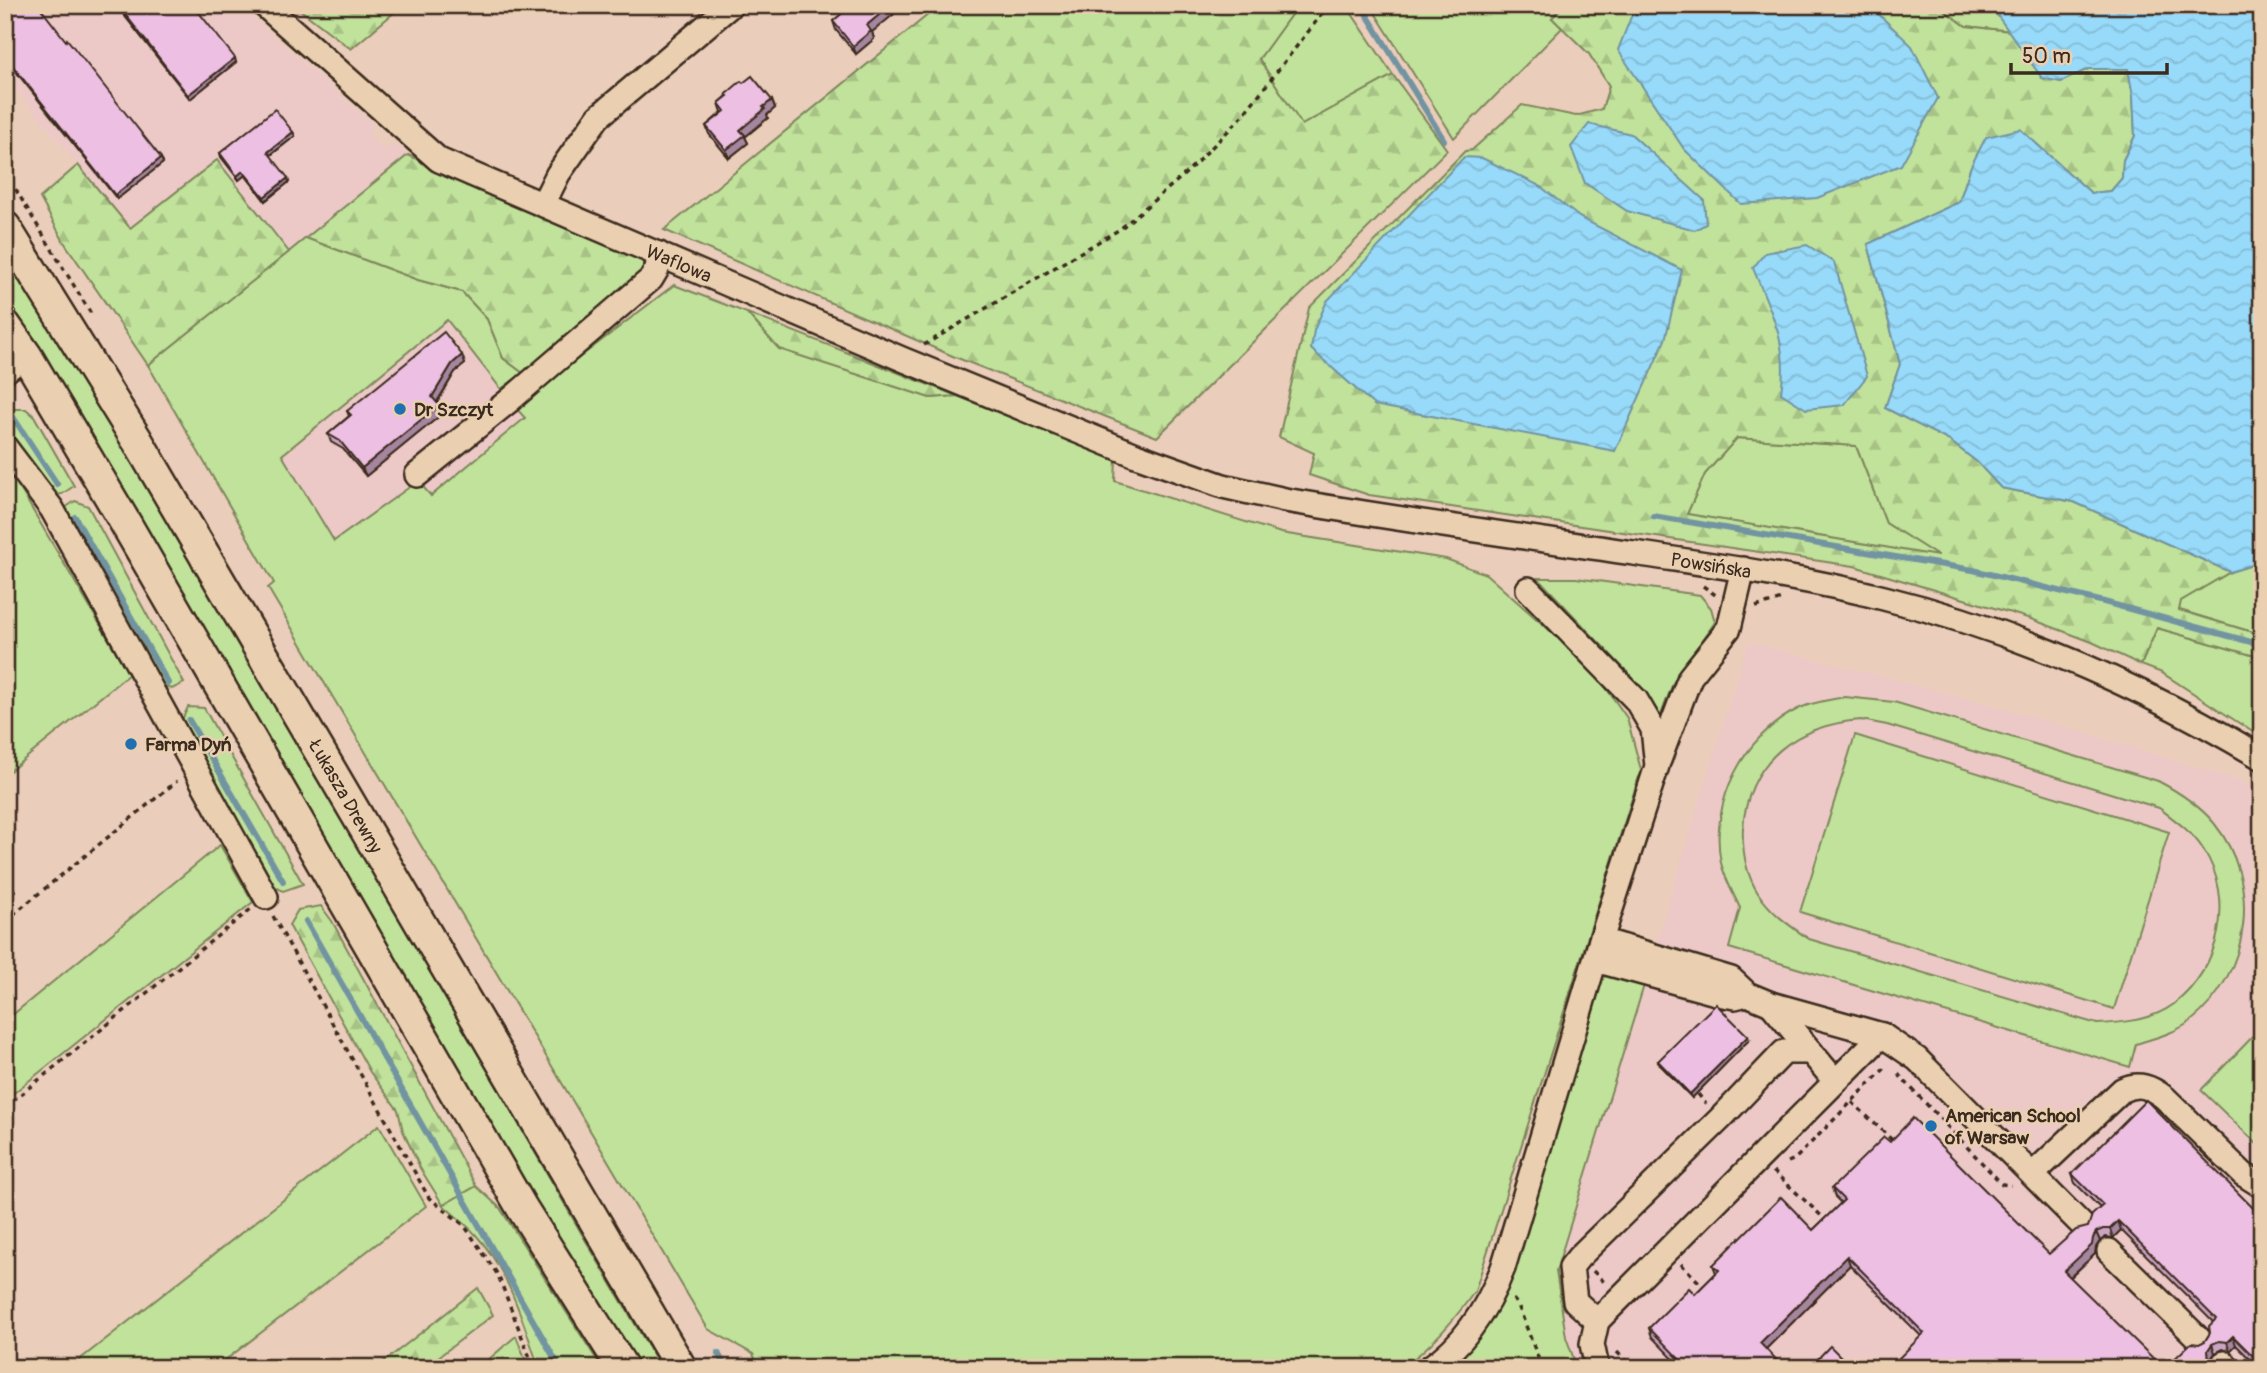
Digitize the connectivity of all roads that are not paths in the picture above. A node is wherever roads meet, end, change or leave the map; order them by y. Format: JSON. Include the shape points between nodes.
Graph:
{"nodes":[{"id":1,"x":264,"y":5,"type":"edge"},
{"id":2,"x":731,"y":5,"type":"edge"},
{"id":3,"x":543,"y":204,"type":"junction"},
{"id":4,"x":5,"y":227,"type":"edge"},
{"id":5,"x":659,"y":254,"type":"junction"},
{"id":6,"x":5,"y":325,"type":"edge"},
{"id":7,"x":16,"y":363,"type":"edge"},
{"id":8,"x":5,"y":447,"type":"edge"},
{"id":9,"x":1136,"y":455,"type":"joint"},
{"id":10,"x":417,"y":475,"type":"dead end"},
{"id":11,"x":1743,"y":569,"type":"junction"},
{"id":12,"x":1528,"y":589,"type":"dead end"},
{"id":13,"x":2262,"y":758,"type":"edge"},
{"id":14,"x":1657,"y":766,"type":"junction"},
{"id":15,"x":266,"y":897,"type":"road end"},
{"id":16,"x":1598,"y":950,"type":"junction"},
{"id":17,"x":1771,"y":1003,"type":"junction"},
{"id":18,"x":1882,"y":1035,"type":"junction"},
{"id":19,"x":1784,"y":1052,"type":"junction"},
{"id":20,"x":1811,"y":1052,"type":"junction"},
{"id":21,"x":1835,"y":1081,"type":"junction"},
{"id":22,"x":2023,"y":1180,"type":"junction"},
{"id":23,"x":2262,"y":1186,"type":"edge"},
{"id":24,"x":2082,"y":1225,"type":"edge"},
{"id":25,"x":2109,"y":1251,"type":"dead end"},
{"id":26,"x":1597,"y":1321,"type":"junction"},
{"id":27,"x":2199,"y":1339,"type":"dead end"},
{"id":28,"x":623,"y":1368,"type":"edge"},
{"id":29,"x":681,"y":1368,"type":"edge"},
{"id":30,"x":1429,"y":1368,"type":"edge"},
{"id":31,"x":1598,"y":1368,"type":"edge"}],
"edges":[{"from":1,"to":3,"type":"street","name":"Waflowa","via":[[439,160]]},
{"from":2,"to":3,"type":"street","via":[[598,117]]},
{"from":3,"to":5,"type":"street","name":"Waflowa"},
{"from":4,"to":29,"type":"main road","name":"Łukasza Drewny","via":[[137,440]]},
{"from":5,"to":9,"type":"street","name":"Waflowa"},
{"from":5,"to":10,"type":"street","via":[[651,279]]},
{"from":6,"to":7,"type":"main road"},
{"from":7,"to":28,"type":"main road","via":[[522,1208]]},
{"from":8,"to":15,"type":"street","via":[[52,509]]},
{"from":9,"to":11,"type":"street","name":"Powsińska","via":[[1223,486],[1285,500]]},
{"from":11,"to":13,"type":"street","name":"Powsińska","via":[[1884,598],[2025,642],[2148,695]]},
{"from":11,"to":14,"type":"street","via":[[1729,628],[1690,677]]},
{"from":12,"to":14,"type":"street","via":[[1636,699],[1653,729]]},
{"from":14,"to":16,"type":"street"},
{"from":16,"to":17,"type":"street","via":[[1731,979],[1747,994]]},
{"from":16,"to":30,"type":"street","via":[[1498,1281],[1467,1334]]},
{"from":17,"to":18,"type":"street"},
{"from":17,"to":19,"type":"street"},
{"from":17,"to":20,"type":"street"},
{"from":18,"to":21,"type":"street"},
{"from":18,"to":22,"type":"street","via":[[1917,1059]]},
{"from":19,"to":20,"type":"street"},
{"from":19,"to":26,"type":"street","via":[[1571,1267],[1575,1301]]},
{"from":20,"to":21,"type":"street"},
{"from":21,"to":26,"type":"street"},
{"from":22,"to":23,"type":"street","via":[[2122,1090],[2142,1086],[2153,1088]]},
{"from":22,"to":24,"type":"street"},
{"from":25,"to":27,"type":"street"},
{"from":26,"to":31,"type":"street","via":[[1592,1344]]}]}
